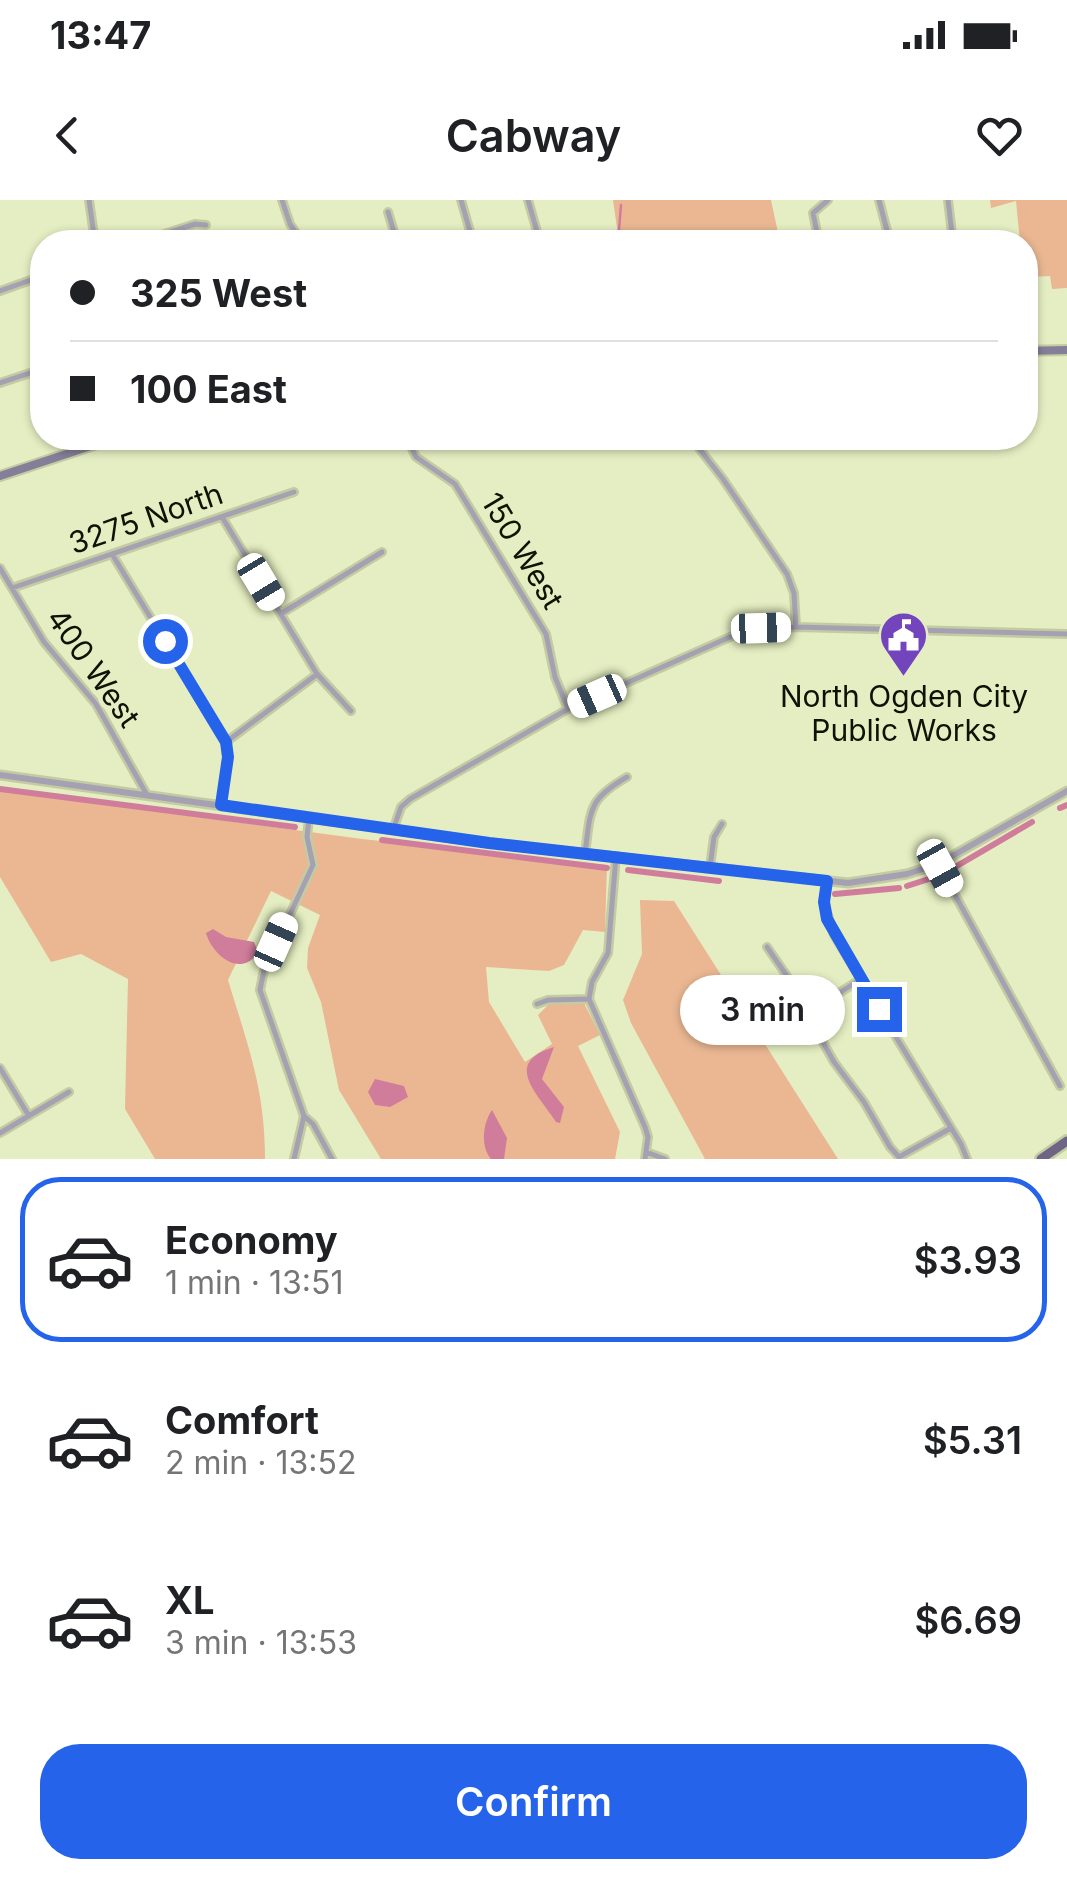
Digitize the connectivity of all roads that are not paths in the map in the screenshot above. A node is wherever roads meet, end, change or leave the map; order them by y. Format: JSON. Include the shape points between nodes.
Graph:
{"nodes":[{"id":1,"x":89,"y":200,"type":"edge"},
{"id":2,"x":282,"y":200,"type":"edge"},
{"id":3,"x":461,"y":200,"type":"edge"},
{"id":4,"x":528,"y":200,"type":"edge"},
{"id":5,"x":828,"y":200,"type":"edge"},
{"id":6,"x":879,"y":200,"type":"edge"},
{"id":7,"x":948,"y":200,"type":"edge"},
{"id":8,"x":388,"y":212,"type":"dead end"},
{"id":9,"x":206,"y":225,"type":"dead end"},
{"id":10,"x":93,"y":230,"type":"edge"},
{"id":11,"x":177,"y":230,"type":"edge"},
{"id":12,"x":294,"y":230,"type":"edge"},
{"id":13,"x":393,"y":230,"type":"edge"},
{"id":14,"x":470,"y":230,"type":"edge"},
{"id":15,"x":537,"y":230,"type":"edge"},
{"id":16,"x":817,"y":230,"type":"edge"},
{"id":17,"x":887,"y":230,"type":"edge"},
{"id":18,"x":952,"y":230,"type":"edge"},
{"id":19,"x":30,"y":280,"type":"edge"},
{"id":20,"x":0,"y":291,"type":"edge"},
{"id":21,"x":1067,"y":350,"type":"edge"},
{"id":22,"x":1038,"y":351,"type":"edge"},
{"id":23,"x":30,"y":372,"type":"edge"},
{"id":24,"x":0,"y":383,"type":"edge"},
{"id":25,"x":79,"y":450,"type":"edge"},
{"id":26,"x":413,"y":450,"type":"edge"},
{"id":27,"x":700,"y":450,"type":"edge"},
{"id":28,"x":0,"y":476,"type":"edge"},
{"id":29,"x":294,"y":492,"type":"dead end"},
{"id":30,"x":222,"y":517,"type":"junction"},
{"id":31,"x":382,"y":552,"type":"dead end"},
{"id":32,"x":112,"y":554,"type":"junction"},
{"id":33,"x":0,"y":568,"type":"edge"},
{"id":34,"x":12,"y":588,"type":"junction"},
{"id":35,"x":280,"y":614,"type":"junction"},
{"id":36,"x":796,"y":627,"type":"junction"},
{"id":37,"x":1067,"y":634,"type":"edge"},
{"id":38,"x":317,"y":674,"type":"junction"},
{"id":39,"x":568,"y":709,"type":"junction"},
{"id":40,"x":351,"y":711,"type":"dead end"},
{"id":41,"x":226,"y":742,"type":"junction"},
{"id":42,"x":0,"y":775,"type":"edge"},
{"id":43,"x":627,"y":777,"type":"dead end"},
{"id":44,"x":1067,"y":791,"type":"edge"},
{"id":45,"x":146,"y":795,"type":"junction"},
{"id":46,"x":221,"y":805,"type":"junction"},
{"id":47,"x":309,"y":818,"type":"junction"},
{"id":48,"x":722,"y":824,"type":"dead end"},
{"id":49,"x":393,"y":830,"type":"junction"},
{"id":50,"x":584,"y":853,"type":"junction"},
{"id":51,"x":616,"y":856,"type":"junction"},
{"id":52,"x":938,"y":864,"type":"junction"},
{"id":53,"x":710,"y":867,"type":"junction"},
{"id":54,"x":827,"y":881,"type":"junction"},
{"id":55,"x":767,"y":947,"type":"dead end"},
{"id":56,"x":861,"y":979,"type":"junction"},
{"id":57,"x":589,"y":999,"type":"junction"},
{"id":58,"x":536,"y":1004,"type":"dead end"},
{"id":59,"x":810,"y":1011,"type":"junction"},
{"id":60,"x":0,"y":1068,"type":"edge"},
{"id":61,"x":1060,"y":1086,"type":"dead end"},
{"id":62,"x":69,"y":1092,"type":"dead end"},
{"id":63,"x":28,"y":1116,"type":"junction"},
{"id":64,"x":304,"y":1116,"type":"junction"},
{"id":65,"x":952,"y":1128,"type":"junction"},
{"id":66,"x":0,"y":1133,"type":"edge"},
{"id":67,"x":1067,"y":1141,"type":"edge"},
{"id":68,"x":646,"y":1155,"type":"edge"},
{"id":69,"x":294,"y":1159,"type":"edge"},
{"id":70,"x":332,"y":1159,"type":"edge"},
{"id":71,"x":664,"y":1159,"type":"edge"},
{"id":72,"x":967,"y":1159,"type":"edge"},
{"id":73,"x":1041,"y":1159,"type":"edge"}],
"edges":[{"from":1,"to":10,"type":"street"},
{"from":2,"to":12,"type":"street"},
{"from":3,"to":14,"type":"street"},
{"from":4,"to":15,"type":"street"},
{"from":5,"to":16,"type":"street","via":[[813,213]]},
{"from":6,"to":17,"type":"street"},
{"from":7,"to":18,"type":"street"},
{"from":8,"to":13,"type":"street"},
{"from":9,"to":11,"type":"street"},
{"from":19,"to":20,"type":"street"},
{"from":21,"to":22,"type":"main road"},
{"from":23,"to":24,"type":"street"},
{"from":25,"to":28,"type":"main road"},
{"from":26,"to":39,"type":"street","name":"150 West","via":[[455,484],[546,634]]},
{"from":27,"to":36,"type":"street","via":[[787,574]]},
{"from":29,"to":30,"type":"street","name":"3275 North"},
{"from":30,"to":32,"type":"street","name":"3275 North"},
{"from":30,"to":35,"type":"street"},
{"from":31,"to":35,"type":"street"},
{"from":32,"to":34,"type":"street","name":"3275 North"},
{"from":32,"to":41,"type":"street"},
{"from":33,"to":34,"type":"street","name":"400 West"},
{"from":34,"to":45,"type":"street","name":"400 West","via":[[44,642],[96,704]]},
{"from":35,"to":38,"type":"street"},
{"from":36,"to":37,"type":"street"},
{"from":36,"to":39,"type":"street","via":[[739,633]]},
{"from":38,"to":40,"type":"street"},
{"from":38,"to":41,"type":"street"},
{"from":39,"to":49,"type":"street","via":[[410,798]]},
{"from":41,"to":46,"type":"street"},
{"from":42,"to":45,"type":"street"},
{"from":43,"to":50,"type":"street","via":[[599,795]]},
{"from":44,"to":52,"type":"street"},
{"from":45,"to":46,"type":"street"},
{"from":46,"to":47,"type":"street"},
{"from":47,"to":49,"type":"street"},
{"from":47,"to":64,"type":"street","via":[[312,865],[260,990]]},
{"from":48,"to":53,"type":"street"},
{"from":49,"to":50,"type":"street"},
{"from":50,"to":51,"type":"street"},
{"from":51,"to":53,"type":"street"},
{"from":51,"to":57,"type":"street","via":[[608,953]]},
{"from":52,"to":54,"type":"street","via":[[888,878]]},
{"from":52,"to":61,"type":"street"},
{"from":53,"to":54,"type":"street"},
{"from":54,"to":56,"type":"street","via":[[827,919]]},
{"from":55,"to":59,"type":"street"},
{"from":56,"to":59,"type":"street"},
{"from":56,"to":65,"type":"street"},
{"from":57,"to":58,"type":"street"},
{"from":57,"to":68,"type":"street","via":[[645,1127]]},
{"from":59,"to":65,"type":"street","via":[[834,1062],[899,1157]]},
{"from":60,"to":63,"type":"street"},
{"from":62,"to":63,"type":"street"},
{"from":63,"to":66,"type":"street"},
{"from":64,"to":69,"type":"street"},
{"from":64,"to":70,"type":"street"},
{"from":65,"to":72,"type":"street"},
{"from":67,"to":73,"type":"main road"},
{"from":68,"to":71,"type":"street"}]}
